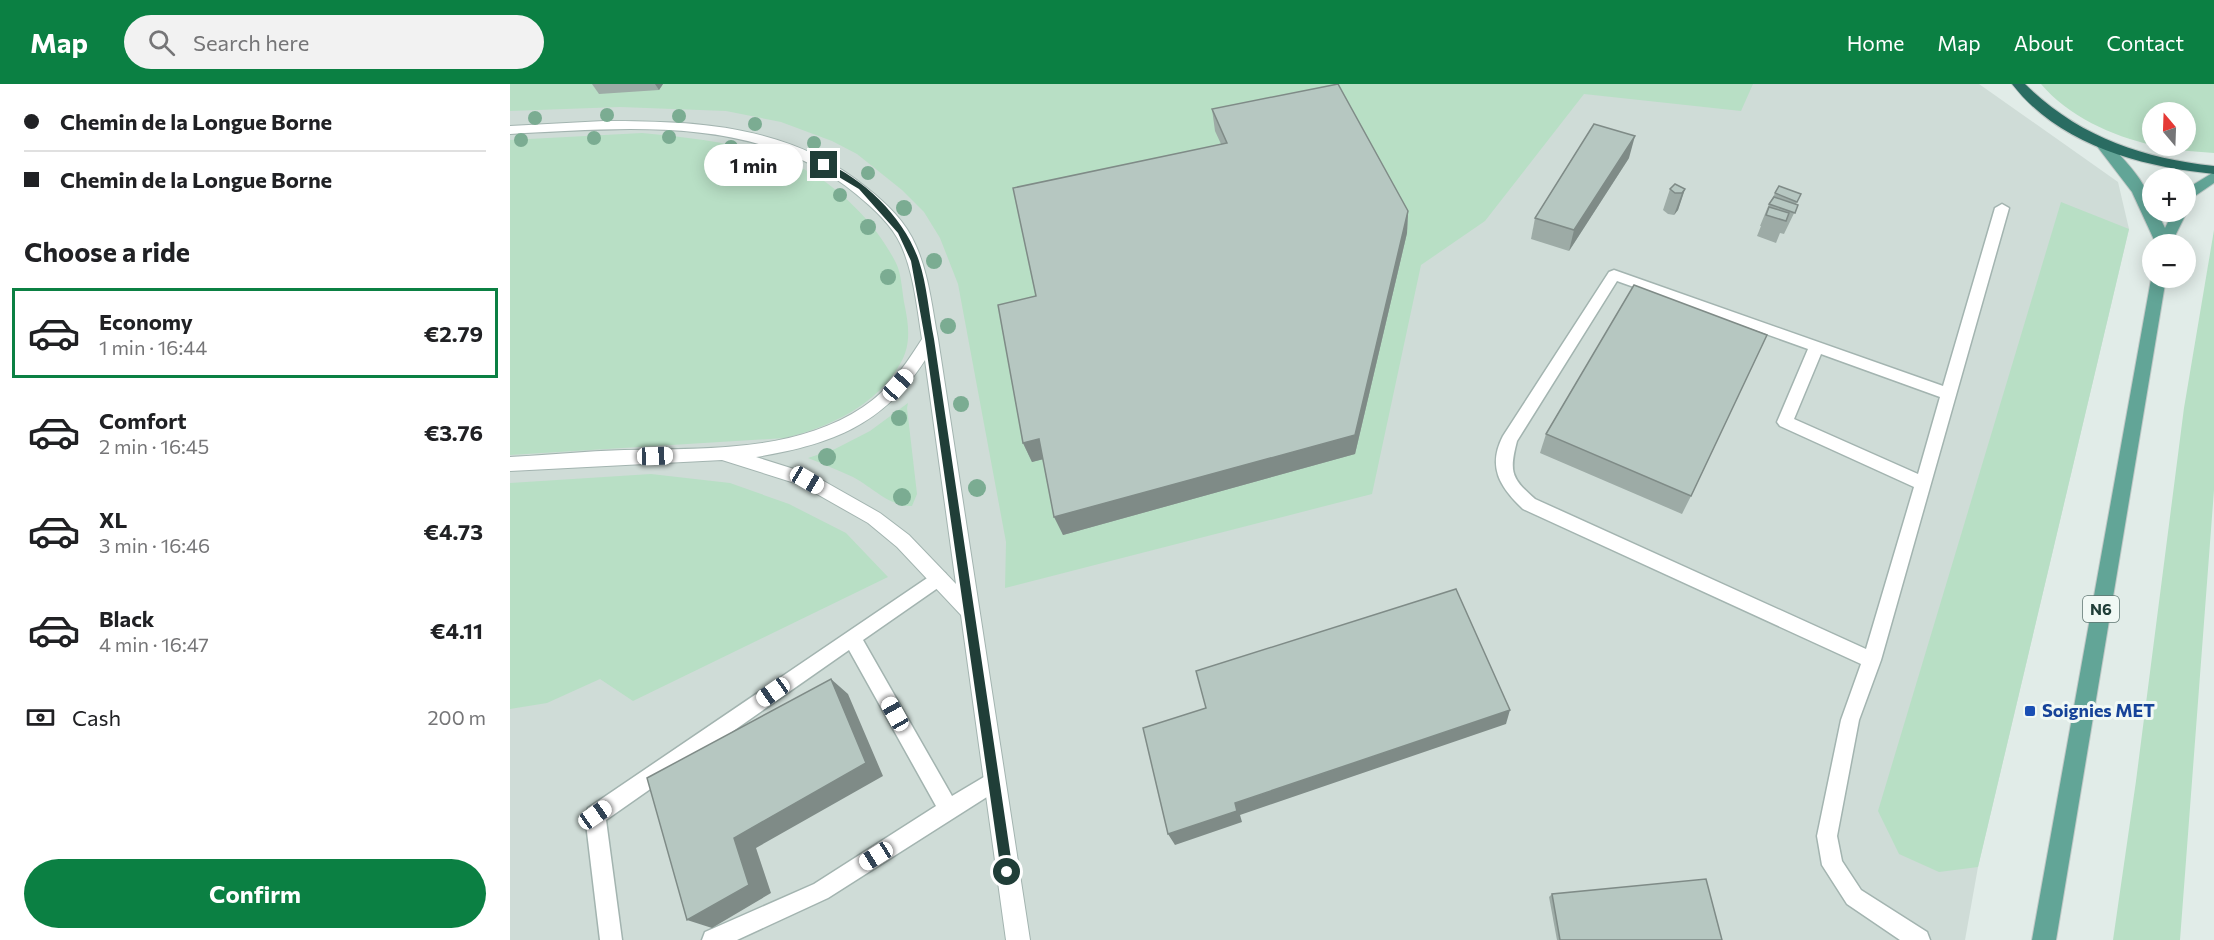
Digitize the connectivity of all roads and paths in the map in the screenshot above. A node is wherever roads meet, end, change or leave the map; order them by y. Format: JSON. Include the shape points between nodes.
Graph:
{"nodes":[{"id":1,"x":2018,"y":84,"type":"edge"},
{"id":2,"x":510,"y":130,"type":"edge"},
{"id":3,"x":2103,"y":145,"type":"junction"},
{"id":4,"x":2214,"y":170,"type":"edge"},
{"id":5,"x":2214,"y":176,"type":"edge"},
{"id":6,"x":2196,"y":188,"type":"edge"},
{"id":7,"x":2002,"y":208,"type":"dead end"},
{"id":8,"x":2159,"y":234,"type":"edge"},
{"id":9,"x":2156,"y":288,"type":"edge"},
{"id":10,"x":930,"y":339,"type":"junction"},
{"id":11,"x":1816,"y":347,"type":"junction"},
{"id":12,"x":1950,"y":394,"type":"junction"},
{"id":13,"x":720,"y":453,"type":"junction"},
{"id":14,"x":510,"y":464,"type":"edge"},
{"id":15,"x":1922,"y":483,"type":"junction"},
{"id":16,"x":939,"y":578,"type":"junction"},
{"id":17,"x":968,"y":609,"type":"junction"},
{"id":18,"x":852,"y":638,"type":"junction"},
{"id":19,"x":1872,"y":660,"type":"junction"},
{"id":20,"x":994,"y":781,"type":"junction"},
{"id":21,"x":949,"y":810,"type":"junction"},
{"id":22,"x":611,"y":940,"type":"edge"},
{"id":23,"x":713,"y":940,"type":"edge"},
{"id":24,"x":1018,"y":940,"type":"edge"},
{"id":25,"x":1919,"y":940,"type":"edge"},
{"id":26,"x":2044,"y":940,"type":"edge"}],
"edges":[{"from":1,"to":3,"type":"highway","via":[[2049,114]]},
{"from":2,"to":10,"type":"street","via":[[693,127],[792,148],[861,188],[902,232],[915,261]]},
{"from":3,"to":4,"type":"highway","via":[[2152,160]]},
{"from":3,"to":8,"type":"main road","via":[[2131,177],[2151,210]]},
{"from":5,"to":6,"type":"main road"},
{"from":7,"to":12,"type":"lane"},
{"from":9,"to":26,"type":"main road","number":"N6"},
{"from":10,"to":13,"type":"street","via":[[910,371],[885,399],[849,423],[805,442]]},
{"from":10,"to":17,"type":"street"},
{"from":11,"to":12,"type":"lane"},
{"from":11,"to":15,"type":"lane","via":[[1785,422]]},
{"from":11,"to":19,"type":"lane","via":[[1614,275],[1509,440],[1503,463],[1507,484],[1529,504]]},
{"from":12,"to":15,"type":"lane"},
{"from":13,"to":14,"type":"street"},
{"from":13,"to":16,"type":"street","via":[[807,480],[874,518]]},
{"from":15,"to":19,"type":"lane"},
{"from":16,"to":17,"type":"street"},
{"from":16,"to":18,"type":"lane"},
{"from":17,"to":20,"type":"street"},
{"from":18,"to":21,"type":"lane"},
{"from":18,"to":22,"type":"lane","via":[[595,815]]},
{"from":19,"to":25,"type":"lane","via":[[1850,720],[1827,836],[1832,865],[1854,897]]},
{"from":20,"to":21,"type":"lane"},
{"from":20,"to":24,"type":"street"},
{"from":21,"to":23,"type":"lane","via":[[820,891]]}]}
